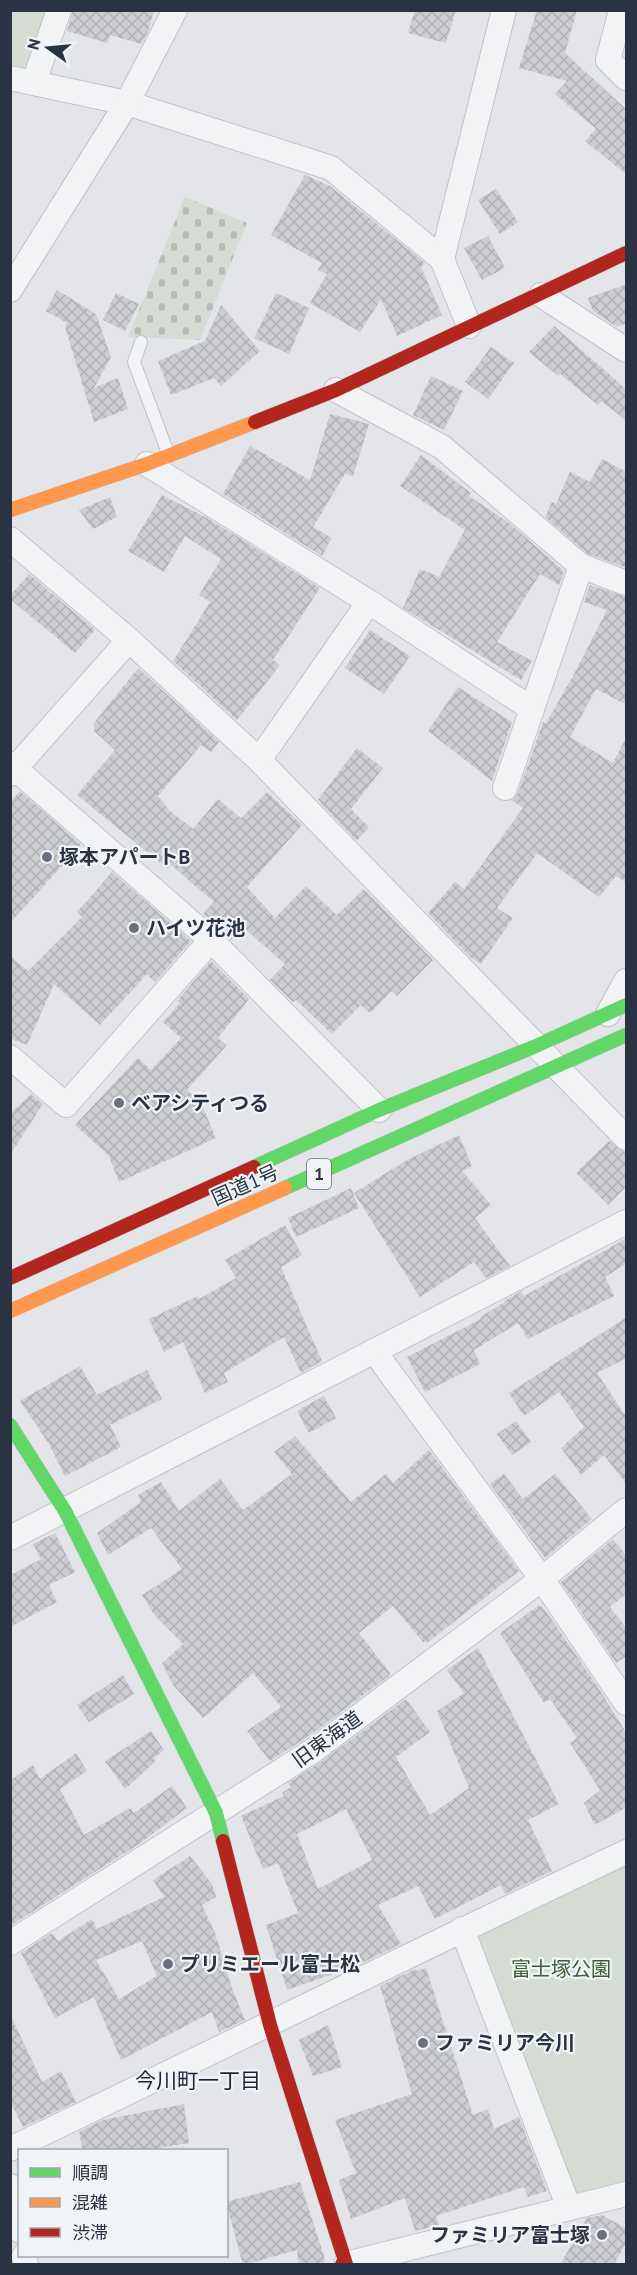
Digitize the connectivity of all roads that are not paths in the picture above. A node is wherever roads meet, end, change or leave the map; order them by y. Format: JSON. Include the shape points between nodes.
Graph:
{"nodes":[{"id":1,"x":59,"y":10,"type":"edge"},
{"id":2,"x":175,"y":10,"type":"edge"},
{"id":3,"x":504,"y":10,"type":"edge"},
{"id":4,"x":621,"y":10,"type":"edge"},
{"id":5,"x":10,"y":78,"type":"edge"},
{"id":6,"x":627,"y":78,"type":"edge"},
{"id":7,"x":34,"y":82,"type":"junction"},
{"id":8,"x":128,"y":104,"type":"junction"},
{"id":9,"x":627,"y":253,"type":"edge"},
{"id":10,"x":442,"y":259,"type":"junction"},
{"id":11,"x":10,"y":290,"type":"edge"},
{"id":12,"x":541,"y":295,"type":"junction"},
{"id":13,"x":469,"y":326,"type":"junction"},
{"id":14,"x":141,"y":342,"type":"dead end"},
{"id":15,"x":627,"y":350,"type":"edge"},
{"id":16,"x":336,"y":390,"type":"junction"},
{"id":17,"x":158,"y":459,"type":"junction"},
{"id":18,"x":10,"y":510,"type":"edge"},
{"id":19,"x":10,"y":539,"type":"edge"},
{"id":20,"x":581,"y":566,"type":"junction"},
{"id":21,"x":627,"y":583,"type":"edge"},
{"id":22,"x":369,"y":602,"type":"junction"},
{"id":23,"x":129,"y":640,"type":"junction"},
{"id":24,"x":532,"y":709,"type":"junction"},
{"id":25,"x":259,"y":760,"type":"junction"},
{"id":26,"x":12,"y":769,"type":"edge"},
{"id":27,"x":505,"y":788,"type":"dead end"},
{"id":28,"x":211,"y":940,"type":"junction"},
{"id":29,"x":627,"y":981,"type":"edge"},
{"id":30,"x":617,"y":1010,"type":"edge"},
{"id":31,"x":627,"y":1035,"type":"edge"},
{"id":32,"x":536,"y":1046,"type":"junction"},
{"id":33,"x":10,"y":1057,"type":"edge"},
{"id":34,"x":556,"y":1068,"type":"junction"},
{"id":35,"x":379,"y":1110,"type":"junction"},
{"id":36,"x":627,"y":1138,"type":"edge"},
{"id":37,"x":627,"y":1222,"type":"edge"},
{"id":38,"x":10,"y":1278,"type":"edge"},
{"id":39,"x":10,"y":1311,"type":"edge"},
{"id":40,"x":374,"y":1351,"type":"junction"},
{"id":41,"x":10,"y":1425,"type":"edge"},
{"id":42,"x":627,"y":1510,"type":"edge"},
{"id":43,"x":65,"y":1511,"type":"junction"},
{"id":44,"x":10,"y":1538,"type":"edge"},
{"id":45,"x":542,"y":1579,"type":"junction"},
{"id":46,"x":627,"y":1703,"type":"edge"},
{"id":47,"x":216,"y":1813,"type":"junction"},
{"id":48,"x":627,"y":1852,"type":"edge"},
{"id":49,"x":462,"y":1929,"type":"junction"},
{"id":50,"x":10,"y":1943,"type":"edge"},
{"id":51,"x":270,"y":2025,"type":"junction"},
{"id":52,"x":10,"y":2150,"type":"edge"},
{"id":53,"x":10,"y":2186,"type":"edge"},
{"id":54,"x":627,"y":2194,"type":"edge"},
{"id":55,"x":569,"y":2208,"type":"junction"},
{"id":56,"x":18,"y":2222,"type":"edge"},
{"id":57,"x":344,"y":2264,"type":"edge"}],
"edges":[{"from":1,"to":7,"type":"street"},
{"from":2,"to":8,"type":"street"},
{"from":3,"to":10,"type":"street"},
{"from":4,"to":6,"type":"street","via":[[608,60]]},
{"from":5,"to":7,"type":"street"},
{"from":7,"to":8,"type":"street"},
{"from":8,"to":10,"type":"street","via":[[331,168]]},
{"from":8,"to":11,"type":"street"},
{"from":9,"to":12,"type":"main road"},
{"from":10,"to":13,"type":"street"},
{"from":12,"to":13,"type":"main road"},
{"from":12,"to":15,"type":"street"},
{"from":13,"to":16,"type":"main road"},
{"from":14,"to":17,"type":"lane","via":[[134,362]]},
{"from":16,"to":17,"type":"main road"},
{"from":16,"to":20,"type":"street","via":[[442,447]]},
{"from":17,"to":18,"type":"main road"},
{"from":17,"to":22,"type":"street"},
{"from":19,"to":23,"type":"street"},
{"from":20,"to":21,"type":"street"},
{"from":20,"to":24,"type":"street"},
{"from":22,"to":24,"type":"street"},
{"from":22,"to":25,"type":"street"},
{"from":23,"to":25,"type":"street"},
{"from":23,"to":26,"type":"street"},
{"from":24,"to":27,"type":"street"},
{"from":25,"to":32,"type":"street"},
{"from":26,"to":28,"type":"street"},
{"from":28,"to":33,"type":"street","via":[[66,1105]]},
{"from":28,"to":35,"type":"street"},
{"from":29,"to":30,"type":"street"},
{"from":30,"to":32,"type":"main road","name":"国道1号","number":"1"},
{"from":31,"to":34,"type":"main road","name":"国道1号","number":"1"},
{"from":32,"to":34,"type":"street"},
{"from":32,"to":35,"type":"main road","name":"国道1号","number":"1"},
{"from":34,"to":36,"type":"street"},
{"from":34,"to":39,"type":"main road","name":"国道1号","number":"1"},
{"from":35,"to":38,"type":"main road","name":"国道1号","number":"1"},
{"from":37,"to":40,"type":"street"},
{"from":40,"to":43,"type":"street"},
{"from":40,"to":45,"type":"street"},
{"from":41,"to":43,"type":"main road"},
{"from":42,"to":45,"type":"street","name":"旧東海道"},
{"from":43,"to":44,"type":"street"},
{"from":43,"to":47,"type":"main road"},
{"from":45,"to":46,"type":"street"},
{"from":45,"to":47,"type":"street","name":"旧東海道","via":[[314,1750]]},
{"from":47,"to":50,"type":"street","name":"旧東海道"},
{"from":47,"to":51,"type":"main road"},
{"from":48,"to":49,"type":"street"},
{"from":49,"to":51,"type":"street"},
{"from":49,"to":55,"type":"street"},
{"from":51,"to":52,"type":"street"},
{"from":51,"to":57,"type":"main road"},
{"from":53,"to":56,"type":"street"},
{"from":54,"to":55,"type":"street"},
{"from":55,"to":57,"type":"street"}]}
